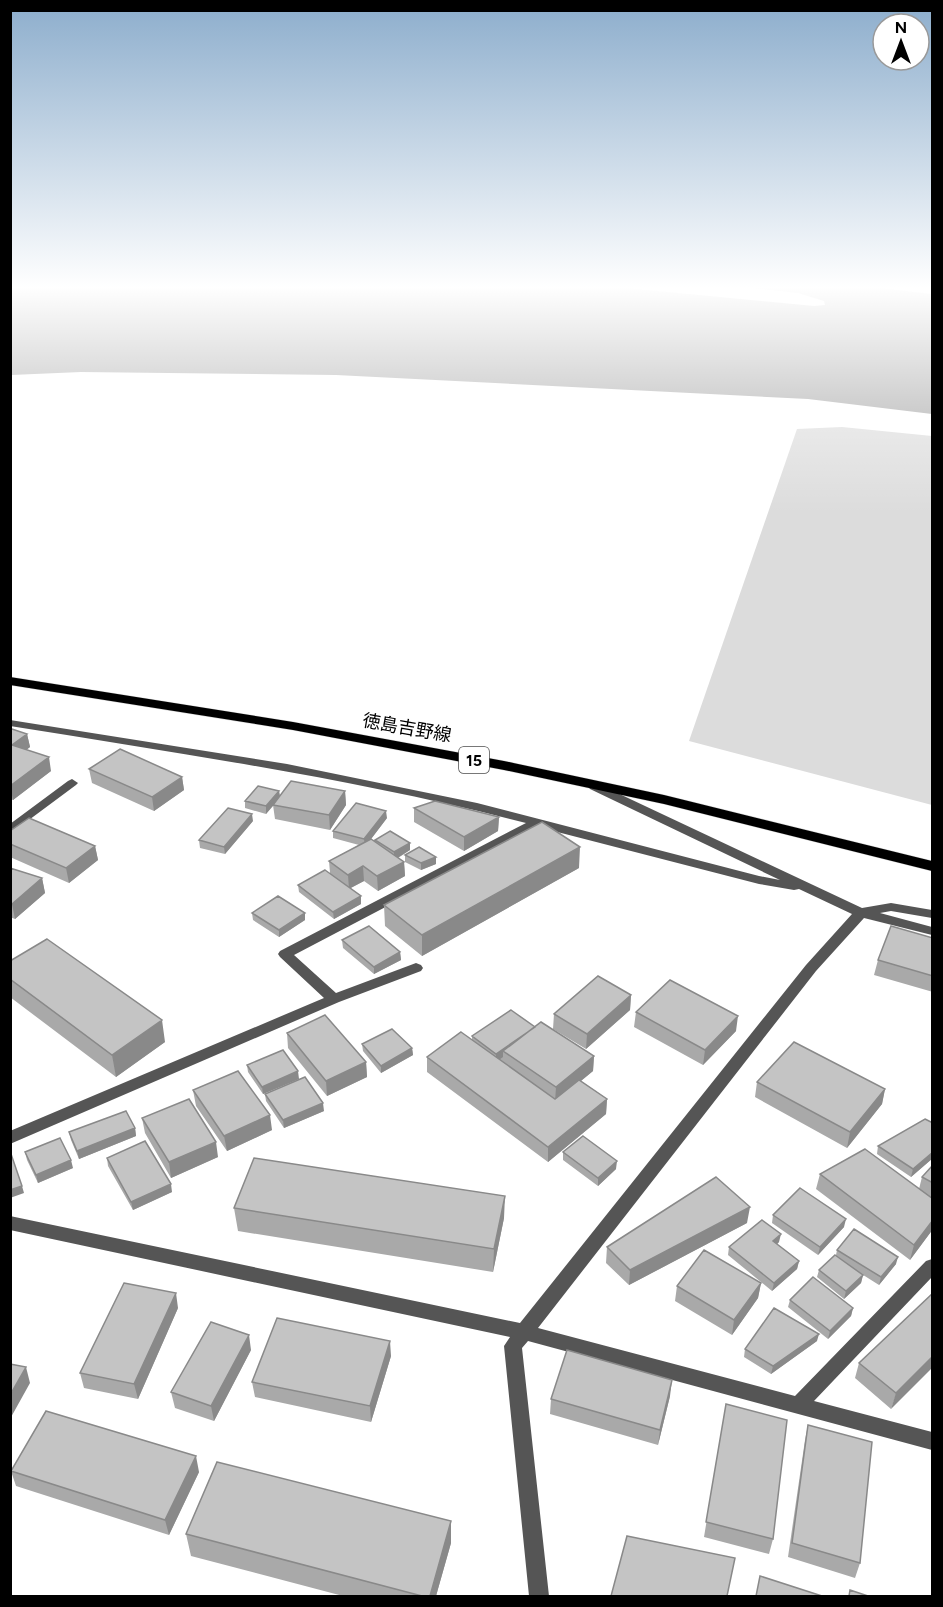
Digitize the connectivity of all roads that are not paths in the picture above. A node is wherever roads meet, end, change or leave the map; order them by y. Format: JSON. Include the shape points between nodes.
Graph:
{"nodes":[{"id":1,"x":10,"y":681,"type":"edge"},
{"id":2,"x":10,"y":723,"type":"edge"},
{"id":3,"x":72,"y":783,"type":"dead end"},
{"id":4,"x":590,"y":784,"type":"junction"},
{"id":5,"x":538,"y":822,"type":"junction"},
{"id":6,"x":10,"y":830,"type":"edge"},
{"id":7,"x":933,"y":866,"type":"edge"},
{"id":8,"x":810,"y":889,"type":"junction"},
{"id":9,"x":861,"y":913,"type":"junction"},
{"id":10,"x":933,"y":914,"type":"edge"},
{"id":11,"x":933,"y":931,"type":"edge"},
{"id":12,"x":416,"y":968,"type":"dead end"},
{"id":13,"x":334,"y":999,"type":"junction"},
{"id":14,"x":10,"y":1138,"type":"edge"},
{"id":15,"x":10,"y":1223,"type":"edge"},
{"id":16,"x":933,"y":1266,"type":"edge"},
{"id":17,"x":525,"y":1332,"type":"junction"},
{"id":18,"x":798,"y":1406,"type":"junction"},
{"id":19,"x":933,"y":1441,"type":"edge"},
{"id":20,"x":539,"y":1596,"type":"edge"}],
"edges":[{"from":1,"to":4,"type":"main road","name":"徳島吉野線","number":"15","via":[[408,747]]},
{"from":2,"to":5,"type":"street","via":[[287,767]]},
{"from":3,"to":6,"type":"street"},
{"from":4,"to":7,"type":"main road","name":"徳島吉野線","number":"15"},
{"from":4,"to":8,"type":"street"},
{"from":5,"to":8,"type":"street","via":[[759,880]]},
{"from":5,"to":13,"type":"street","via":[[285,954]]},
{"from":8,"to":9,"type":"street"},
{"from":9,"to":10,"type":"street","via":[[891,907]]},
{"from":9,"to":11,"type":"street"},
{"from":9,"to":17,"type":"street","via":[[811,968]]},
{"from":12,"to":13,"type":"street"},
{"from":13,"to":14,"type":"street"},
{"from":15,"to":17,"type":"street"},
{"from":16,"to":18,"type":"street"},
{"from":17,"to":18,"type":"street"},
{"from":17,"to":20,"type":"street","via":[[513,1346]]},
{"from":18,"to":19,"type":"street"}]}
